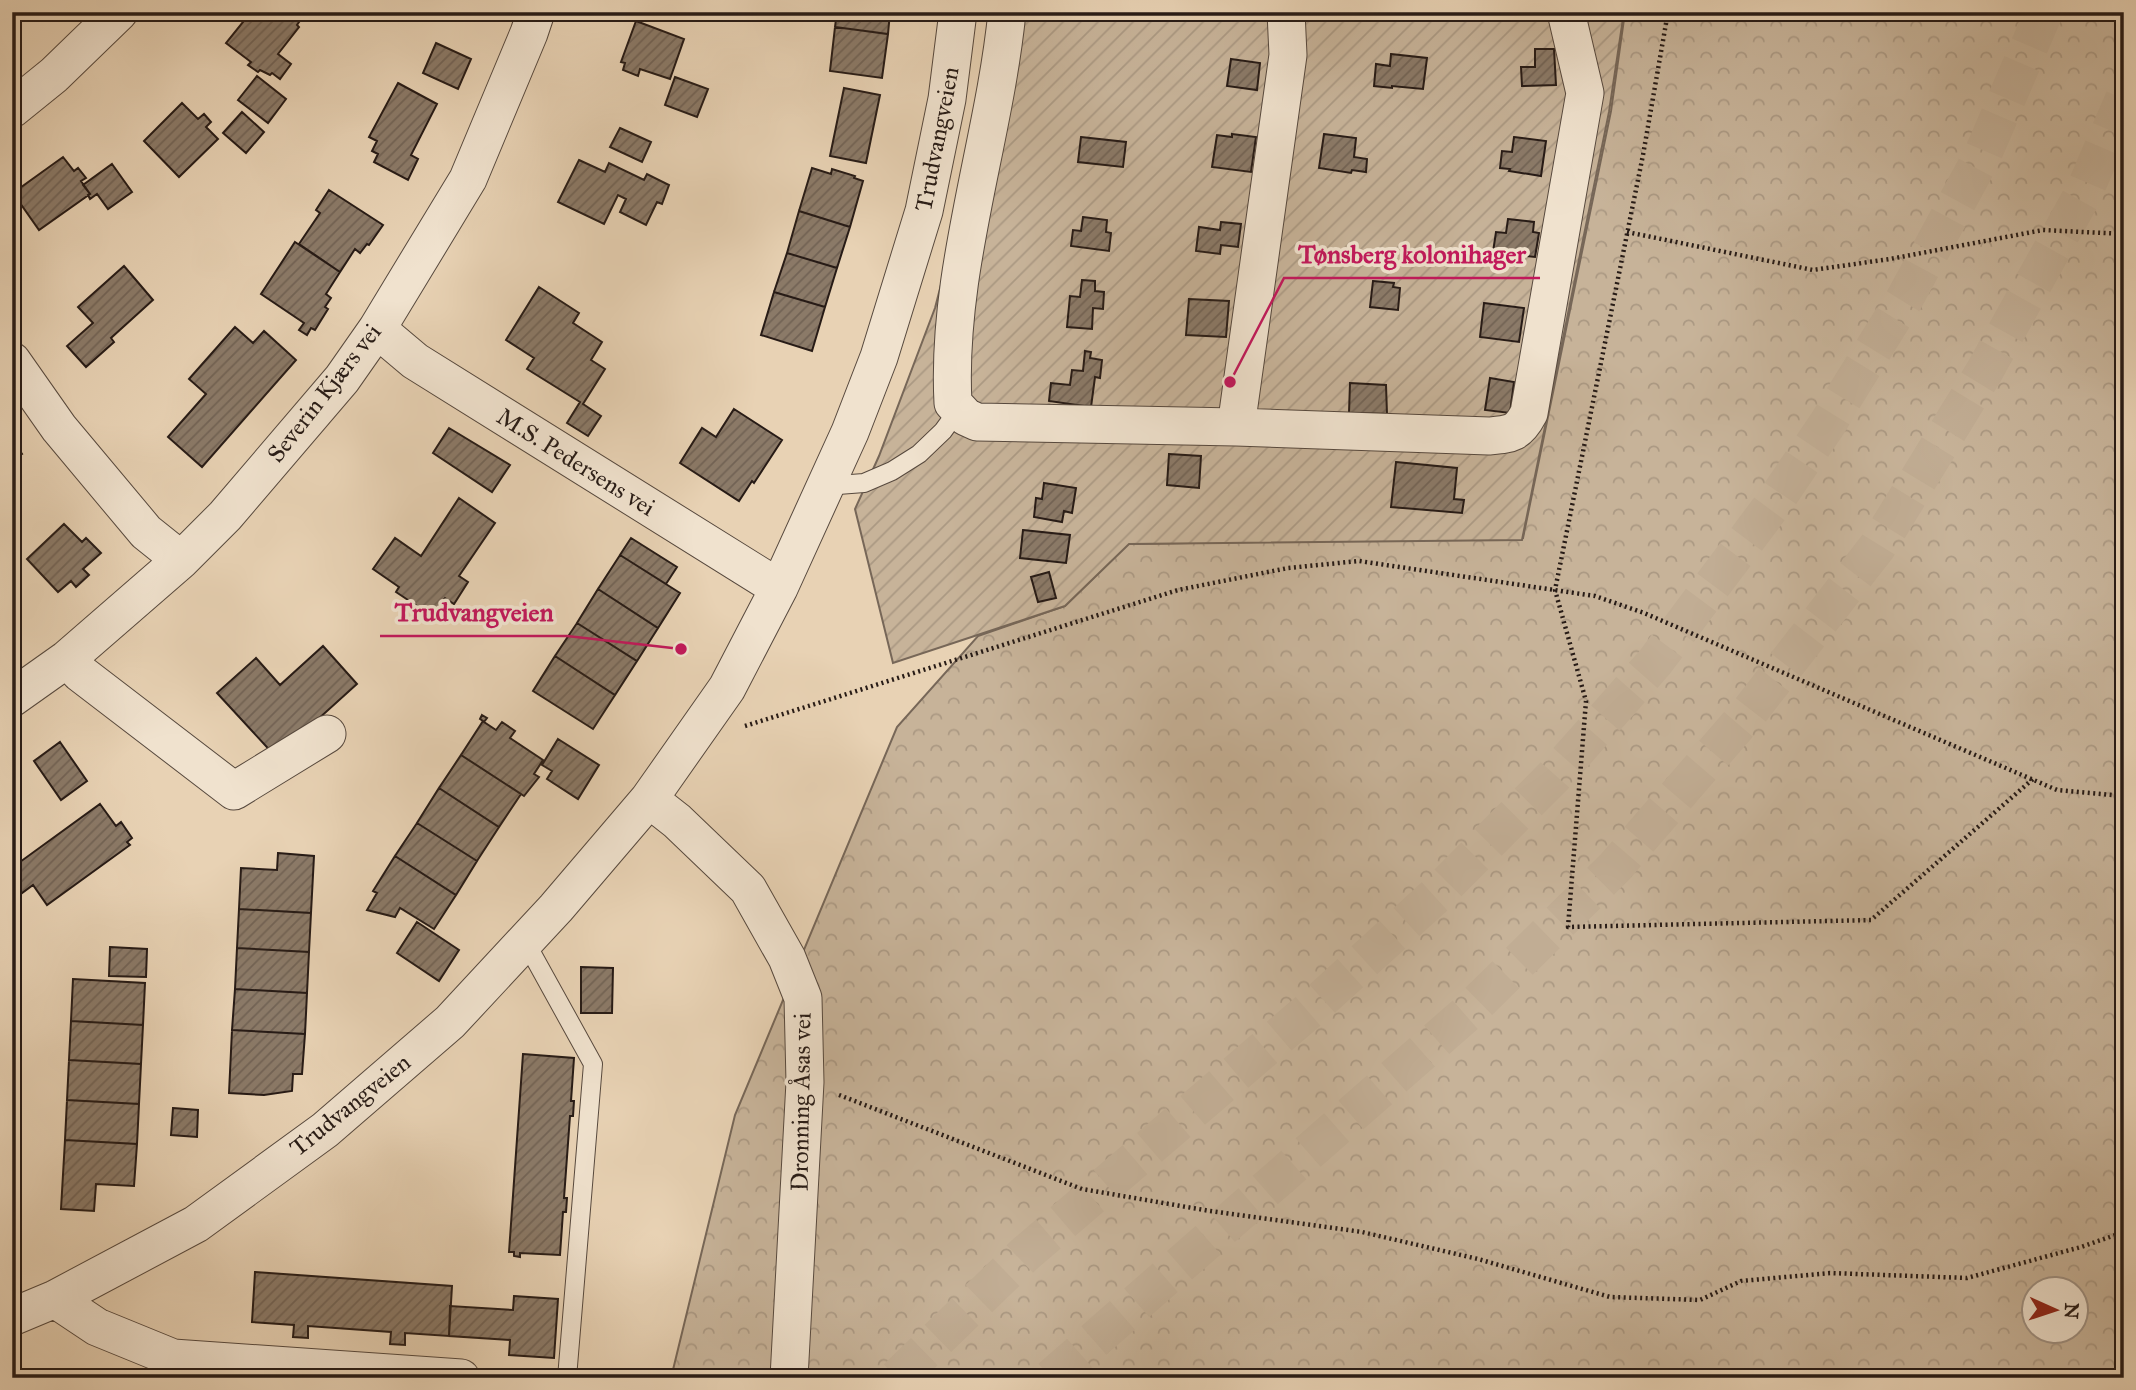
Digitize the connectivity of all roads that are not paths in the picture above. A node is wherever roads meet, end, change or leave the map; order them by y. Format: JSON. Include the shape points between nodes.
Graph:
{"nodes":[{"id":1,"x":119,"y":12,"type":"edge"},
{"id":2,"x":536,"y":12,"type":"edge"},
{"id":3,"x":958,"y":12,"type":"edge"},
{"id":4,"x":1007,"y":12,"type":"edge"},
{"id":5,"x":1286,"y":12,"type":"edge"},
{"id":6,"x":1566,"y":12,"type":"edge"},
{"id":7,"x":12,"y":109,"type":"edge"},
{"id":8,"x":377,"y":329,"type":"junction"},
{"id":9,"x":12,"y":361,"type":"edge"},
{"id":10,"x":959,"y":409,"type":"junction"},
{"id":11,"x":1236,"y":427,"type":"junction"},
{"id":12,"x":825,"y":486,"type":"junction"},
{"id":13,"x":181,"y":560,"type":"junction"},
{"id":14,"x":779,"y":588,"type":"junction"},
{"id":15,"x":67,"y":660,"type":"junction"},
{"id":16,"x":12,"y":698,"type":"edge"},
{"id":17,"x":327,"y":734,"type":"dead end"},
{"id":18,"x":649,"y":799,"type":"junction"},
{"id":19,"x":525,"y":941,"type":"junction"},
{"id":20,"x":55,"y":1299,"type":"junction"},
{"id":21,"x":12,"y":1317,"type":"edge"},
{"id":22,"x":461,"y":1378,"type":"edge"},
{"id":23,"x":567,"y":1378,"type":"edge"},
{"id":24,"x":789,"y":1378,"type":"edge"}],
"edges":[{"from":1,"to":7,"type":"street"},
{"from":2,"to":8,"type":"street","name":"Severin Kjærs vei","via":[[468,179]]},
{"from":3,"to":12,"type":"street","name":"Trudvangveien","via":[[947,99],[924,211],[878,357]]},
{"from":4,"to":10,"type":"street","via":[[957,301],[952,391]]},
{"from":5,"to":11,"type":"street","via":[[1288,55]]},
{"from":6,"to":11,"type":"street","via":[[1585,93],[1529,413],[1522,426],[1510,434],[1489,436]]},
{"from":8,"to":13,"type":"street","name":"Severin Kjærs vei","via":[[334,389]]},
{"from":8,"to":14,"type":"street","name":"M.S. Pedersens vei","via":[[415,361]]},
{"from":9,"to":13,"type":"street","via":[[59,428],[146,532]]},
{"from":10,"to":11,"type":"street","via":[[977,422]]},
{"from":10,"to":12,"type":"lane","via":[[919,454],[892,471],[864,484]]},
{"from":12,"to":14,"type":"street","name":"Trudvangveien"},
{"from":13,"to":15,"type":"street","name":"Severin Kjærs vei"},
{"from":14,"to":18,"type":"street","name":"Trudvangveien","via":[[727,688]]},
{"from":15,"to":16,"type":"street","name":"Severin Kjærs vei"},
{"from":15,"to":17,"type":"street","via":[[234,791]]},
{"from":18,"to":19,"type":"street","name":"Trudvangveien"},
{"from":18,"to":24,"type":"street","name":"Dronning Åsas vei","via":[[748,889],[787,958],[803,998],[805,1082]]},
{"from":19,"to":20,"type":"street","name":"Trudvangveien","via":[[450,1022],[324,1130],[196,1224]]},
{"from":19,"to":23,"type":"lane","via":[[593,1064]]},
{"from":20,"to":21,"type":"street","name":"Trudvangveien"},
{"from":20,"to":22,"type":"street","via":[[97,1327],[173,1358]]}]}
